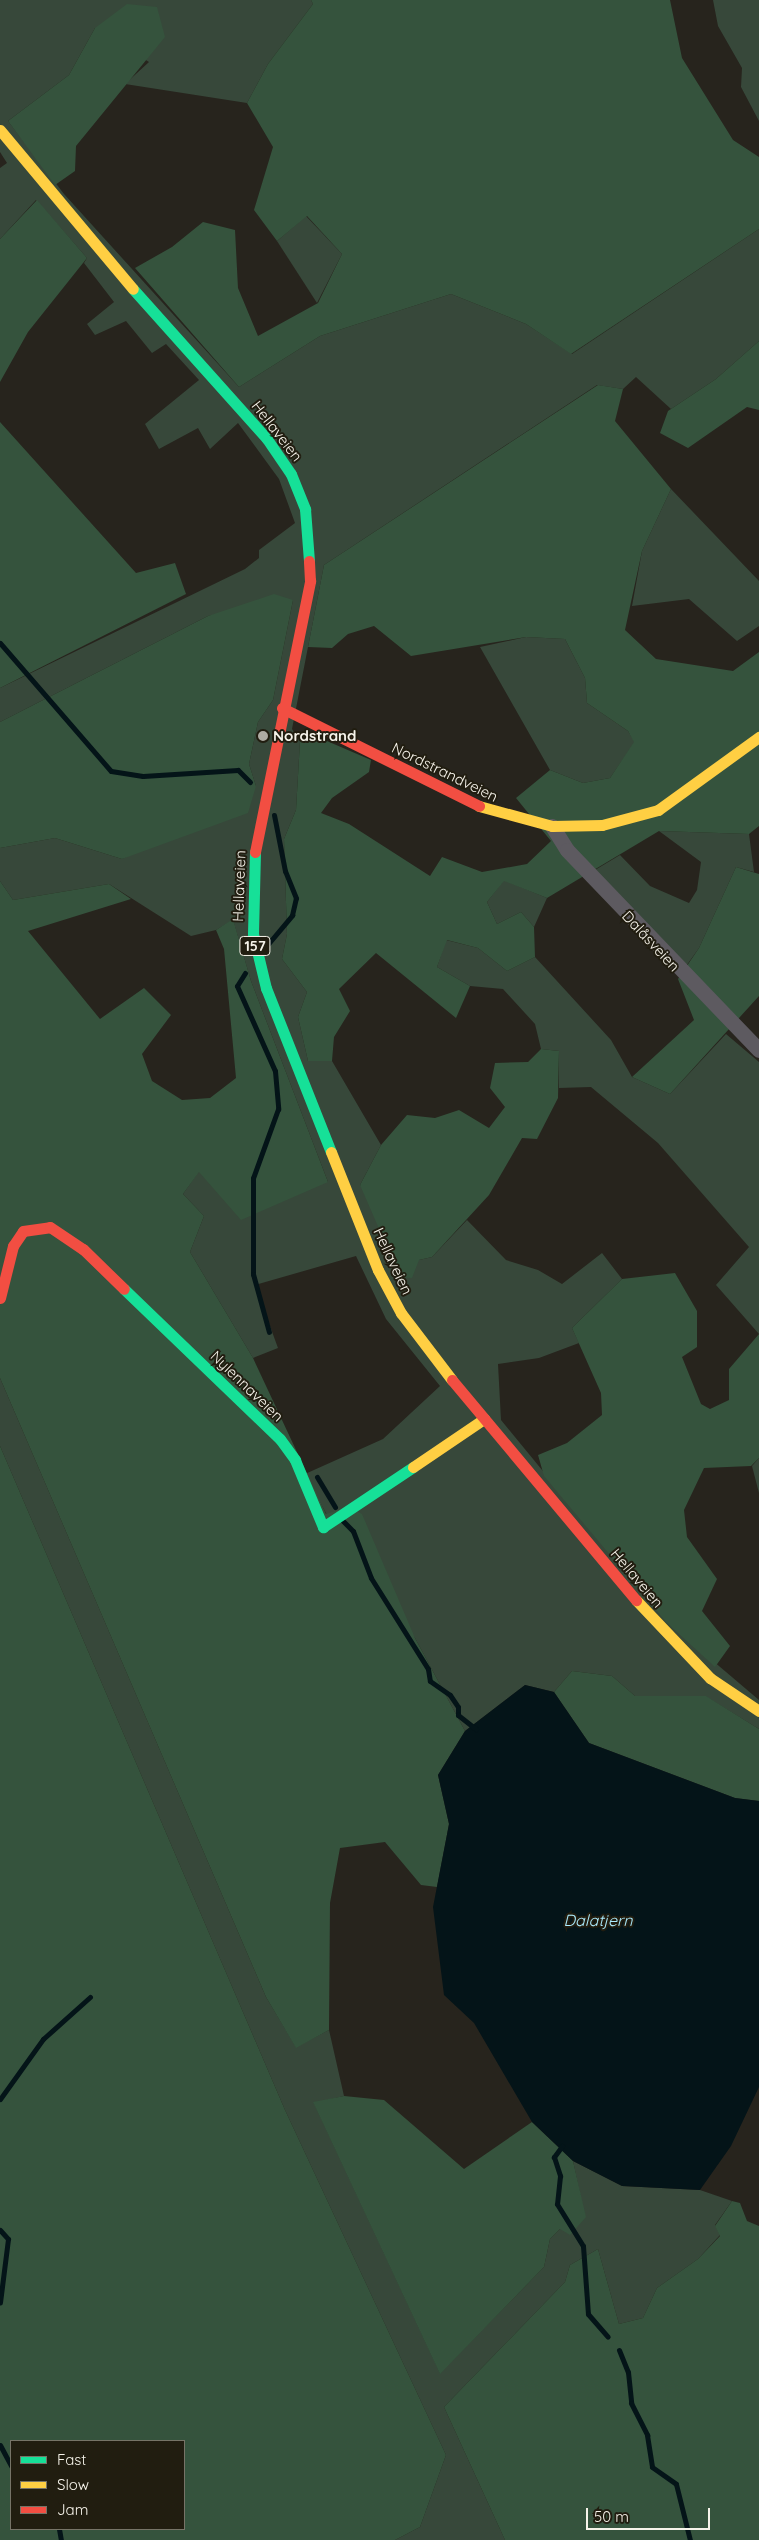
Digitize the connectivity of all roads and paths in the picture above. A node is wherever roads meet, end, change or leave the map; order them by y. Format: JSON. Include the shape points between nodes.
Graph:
{"nodes":[{"id":1,"x":0,"y":130,"type":"edge"},
{"id":2,"x":282,"y":708,"type":"junction"},
{"id":3,"x":759,"y":737,"type":"edge"},
{"id":4,"x":552,"y":826,"type":"junction"},
{"id":5,"x":759,"y":1050,"type":"edge"},
{"id":6,"x":0,"y":1298,"type":"edge"},
{"id":7,"x":484,"y":1418,"type":"junction"},
{"id":8,"x":759,"y":1711,"type":"edge"}],
"edges":[{"from":1,"to":2,"type":"main road","name":"Hellaveien","number":"157","via":[[80,230],[252,422],[291,474],[305,509],[311,556],[310,581]]},
{"from":2,"to":4,"type":"main road","name":"Nordstrandveien","via":[[470,804]]},
{"from":2,"to":7,"type":"main road","name":"Hellaveien","number":"157","via":[[251,879],[253,934],[259,963],[389,1292],[416,1336]]},
{"from":3,"to":4,"type":"main road","name":"Nordstrandveien","via":[[658,810],[602,825]]},
{"from":4,"to":5,"type":"street","name":"Dalåsveien","via":[[566,850]]},
{"from":6,"to":7,"type":"main road","name":"Nylennaveien","via":[[13,1246],[23,1231],[50,1228],[83,1249],[280,1439],[295,1460],[323,1527]]},
{"from":7,"to":8,"type":"main road","name":"Hellaveien","number":"157","via":[[668,1639],[710,1678]]}]}
